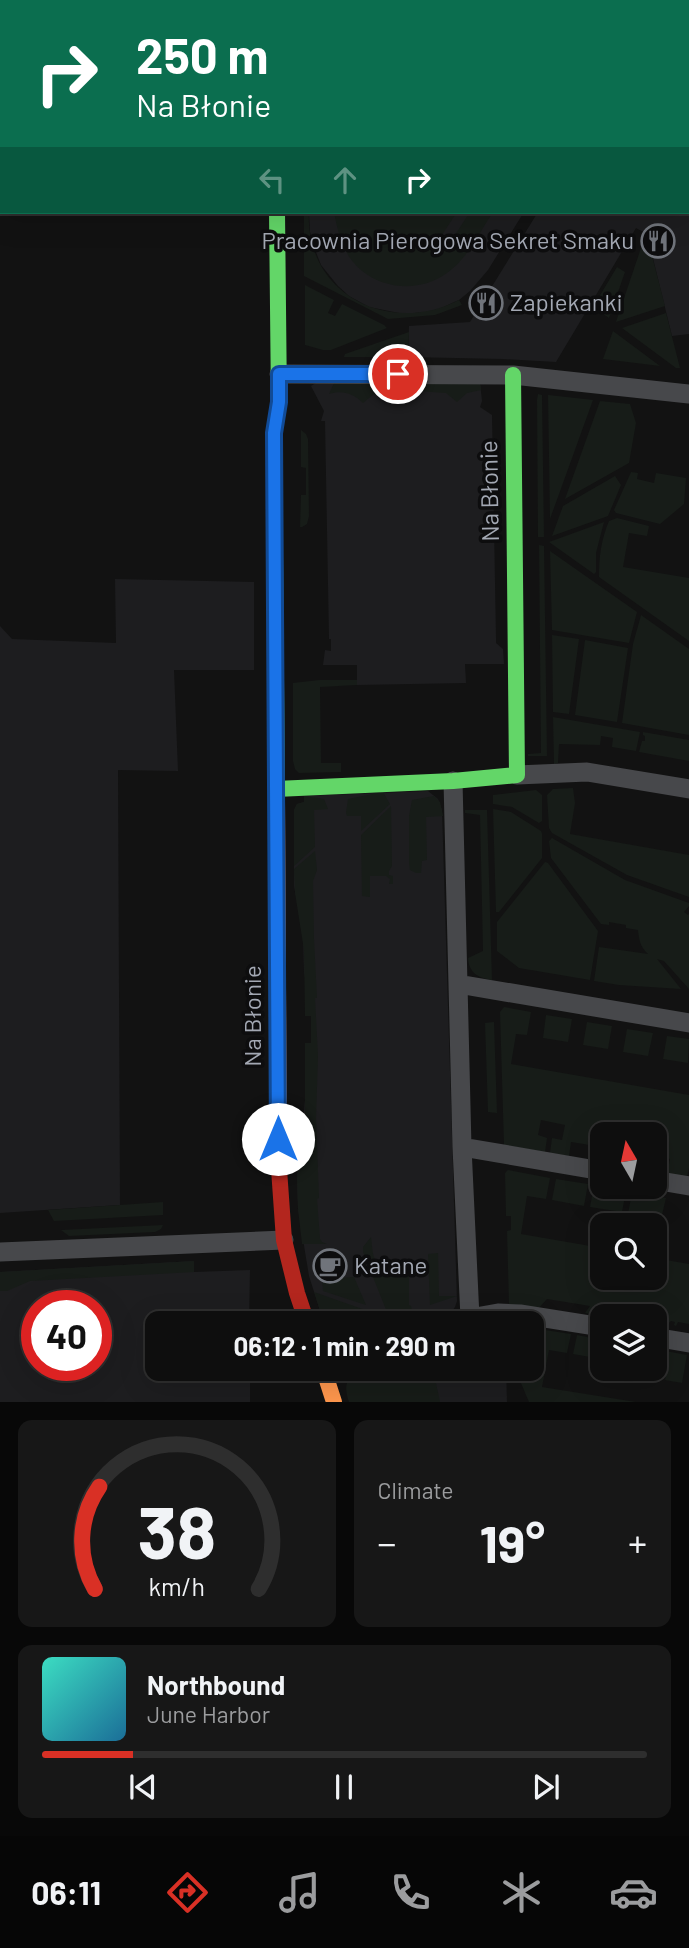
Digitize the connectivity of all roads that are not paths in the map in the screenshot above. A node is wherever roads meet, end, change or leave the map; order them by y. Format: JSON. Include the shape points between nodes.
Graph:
{"nodes":[{"id":1,"x":277,"y":214,"type":"edge"},
{"id":2,"x":279,"y":374,"type":"junction"},
{"id":3,"x":513,"y":375,"type":"junction"},
{"id":4,"x":689,"y":394,"type":"edge"},
{"id":5,"x":517,"y":775,"type":"junction"},
{"id":6,"x":453,"y":781,"type":"junction"},
{"id":7,"x":276,"y":789,"type":"junction"},
{"id":8,"x":689,"y":789,"type":"edge"},
{"id":9,"x":458,"y":984,"type":"junction"},
{"id":10,"x":689,"y":1023,"type":"edge"},
{"id":11,"x":462,"y":1147,"type":"junction"},
{"id":12,"x":590,"y":1169,"type":"edge"},
{"id":13,"x":667,"y":1182,"type":"edge"},
{"id":14,"x":689,"y":1186,"type":"edge"},
{"id":15,"x":284,"y":1240,"type":"junction"},
{"id":16,"x":0,"y":1252,"type":"edge"},
{"id":17,"x":303,"y":1311,"type":"edge"},
{"id":18,"x":463,"y":1311,"type":"edge"},
{"id":19,"x":544,"y":1318,"type":"edge"},
{"id":20,"x":590,"y":1325,"type":"edge"},
{"id":21,"x":667,"y":1339,"type":"edge"},
{"id":22,"x":689,"y":1343,"type":"edge"},
{"id":23,"x":327,"y":1381,"type":"edge"},
{"id":24,"x":334,"y":1402,"type":"edge"}],
"edges":[{"from":1,"to":2,"type":"street","name":"Na Błonie"},
{"from":2,"to":3,"type":"street"},
{"from":2,"to":7,"type":"street","name":"Na Błonie","via":[[274,433]]},
{"from":3,"to":4,"type":"street"},
{"from":3,"to":5,"type":"street","name":"Na Błonie"},
{"from":5,"to":6,"type":"street"},
{"from":5,"to":8,"type":"street","via":[[587,772]]},
{"from":6,"to":7,"type":"street"},
{"from":6,"to":9,"type":"street"},
{"from":7,"to":15,"type":"street","name":"Na Błonie","via":[[279,1166]]},
{"from":9,"to":10,"type":"street"},
{"from":9,"to":11,"type":"street"},
{"from":11,"to":12,"type":"street"},
{"from":11,"to":18,"type":"street"},
{"from":13,"to":14,"type":"street"},
{"from":15,"to":16,"type":"street"},
{"from":15,"to":17,"type":"street","name":"Na Błonie"},
{"from":19,"to":20,"type":"street"},
{"from":21,"to":22,"type":"street"},
{"from":23,"to":24,"type":"street"}]}
